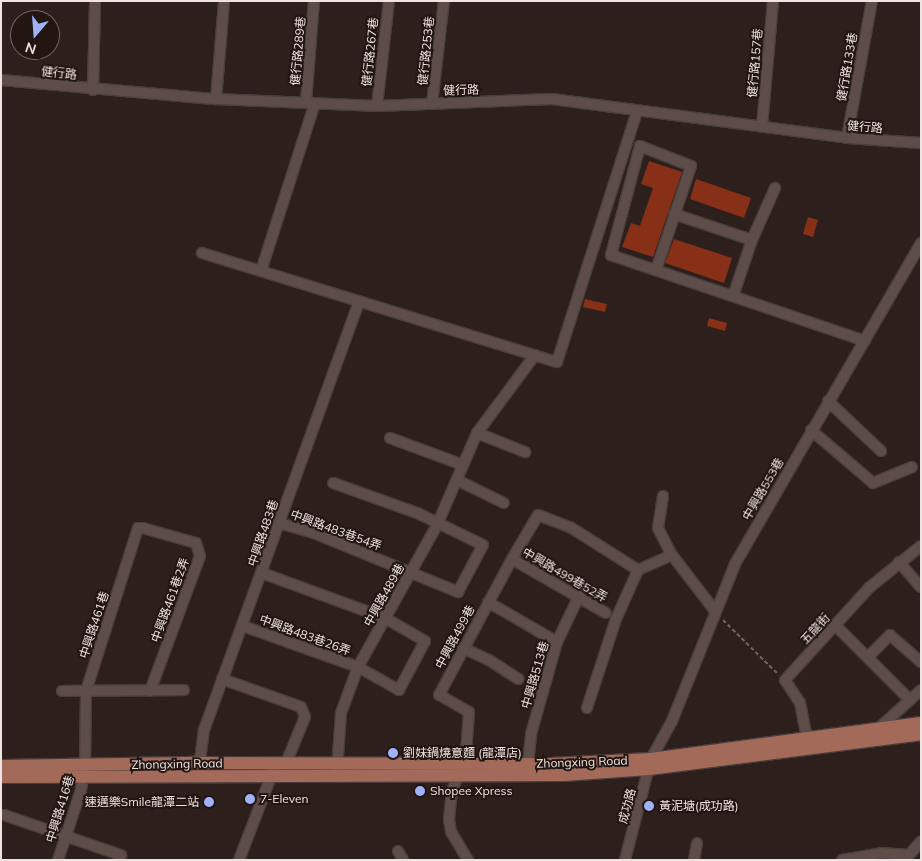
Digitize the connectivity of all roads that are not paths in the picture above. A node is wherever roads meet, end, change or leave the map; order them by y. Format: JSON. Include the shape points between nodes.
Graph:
{"nodes":[{"id":1,"x":95,"y":1,"type":"edge"},
{"id":2,"x":224,"y":1,"type":"edge"},
{"id":3,"x":314,"y":1,"type":"edge"},
{"id":4,"x":389,"y":1,"type":"edge"},
{"id":5,"x":444,"y":1,"type":"edge"},
{"id":6,"x":773,"y":1,"type":"edge"},
{"id":7,"x":872,"y":1,"type":"edge"},
{"id":8,"x":1,"y":80,"type":"edge"},
{"id":9,"x":93,"y":90,"type":"junction"},
{"id":10,"x":216,"y":99,"type":"junction"},
{"id":11,"x":310,"y":103,"type":"junction"},
{"id":12,"x":432,"y":104,"type":"junction"},
{"id":13,"x":377,"y":106,"type":"junction"},
{"id":14,"x":637,"y":111,"type":"junction"},
{"id":15,"x":762,"y":127,"type":"junction"},
{"id":16,"x":847,"y":138,"type":"junction"},
{"id":17,"x":921,"y":143,"type":"edge"},
{"id":18,"x":775,"y":188,"type":"dead end"},
{"id":19,"x":674,"y":214,"type":"junction"},
{"id":20,"x":752,"y":240,"type":"junction"},
{"id":21,"x":921,"y":243,"type":"edge"},
{"id":22,"x":202,"y":253,"type":"dead end"},
{"id":23,"x":656,"y":270,"type":"junction"},
{"id":24,"x":261,"y":271,"type":"junction"},
{"id":25,"x":733,"y":296,"type":"junction"},
{"id":26,"x":359,"y":301,"type":"junction"},
{"id":27,"x":865,"y":341,"type":"junction"},
{"id":28,"x":535,"y":355,"type":"junction"},
{"id":29,"x":828,"y":401,"type":"junction"},
{"id":30,"x":811,"y":430,"type":"junction"},
{"id":31,"x":477,"y":433,"type":"junction"},
{"id":32,"x":390,"y":438,"type":"dead end"},
{"id":33,"x":881,"y":451,"type":"dead end"},
{"id":34,"x":525,"y":452,"type":"dead end"},
{"id":35,"x":463,"y":465,"type":"junction"},
{"id":36,"x":912,"y":468,"type":"dead end"},
{"id":37,"x":457,"y":480,"type":"junction"},
{"id":38,"x":333,"y":483,"type":"dead end"},
{"id":39,"x":663,"y":496,"type":"dead end"},
{"id":40,"x":504,"y":503,"type":"dead end"},
{"id":41,"x":279,"y":522,"type":"junction"},
{"id":42,"x":437,"y":525,"type":"junction"},
{"id":43,"x":170,"y":536,"type":"joint"},
{"id":44,"x":921,"y":546,"type":"edge"},
{"id":45,"x":672,"y":555,"type":"junction"},
{"id":46,"x":512,"y":559,"type":"junction"},
{"id":47,"x":899,"y":562,"type":"junction"},
{"id":48,"x":638,"y":570,"type":"junction"},
{"id":49,"x":411,"y":571,"type":"junction"},
{"id":50,"x":262,"y":573,"type":"junction"},
{"id":51,"x":921,"y":587,"type":"edge"},
{"id":52,"x":579,"y":596,"type":"junction"},
{"id":53,"x":488,"y":602,"type":"junction"},
{"id":54,"x":714,"y":611,"type":"junction"},
{"id":55,"x":606,"y":613,"type":"dead end"},
{"id":56,"x":385,"y":618,"type":"junction"},
{"id":57,"x":835,"y":625,"type":"junction"},
{"id":58,"x":243,"y":626,"type":"junction"},
{"id":59,"x":557,"y":642,"type":"junction"},
{"id":60,"x":463,"y":648,"type":"junction"},
{"id":61,"x":868,"y":657,"type":"junction"},
{"id":62,"x":921,"y":662,"type":"edge"},
{"id":63,"x":358,"y":667,"type":"junction"},
{"id":64,"x":222,"y":679,"type":"junction"},
{"id":65,"x":518,"y":679,"type":"dead end"},
{"id":66,"x":184,"y":690,"type":"dead end"},
{"id":67,"x":921,"y":690,"type":"edge"},
{"id":68,"x":62,"y":691,"type":"dead end"},
{"id":69,"x":86,"y":691,"type":"junction"},
{"id":70,"x":150,"y":691,"type":"junction"},
{"id":71,"x":910,"y":700,"type":"junction"},
{"id":72,"x":587,"y":708,"type":"dead end"},
{"id":73,"x":921,"y":723,"type":"edge"},
{"id":74,"x":880,"y":727,"type":"junction"},
{"id":75,"x":921,"y":734,"type":"edge"},
{"id":76,"x":808,"y":744,"type":"junction"},
{"id":77,"x":528,"y":764,"type":"junction"},
{"id":78,"x":650,"y":764,"type":"junction"},
{"id":79,"x":1,"y":766,"type":"edge"},
{"id":80,"x":278,"y":767,"type":"junction"},
{"id":81,"x":199,"y":769,"type":"junction"},
{"id":82,"x":458,"y":769,"type":"junction"},
{"id":83,"x":337,"y":770,"type":"junction"},
{"id":84,"x":84,"y":771,"type":"junction"},
{"id":85,"x":1,"y":777,"type":"edge"},
{"id":86,"x":4,"y":815,"type":"dead end"},
{"id":87,"x":66,"y":837,"type":"junction"},
{"id":88,"x":921,"y":841,"type":"edge"},
{"id":89,"x":697,"y":844,"type":"dead end"},
{"id":90,"x":121,"y":855,"type":"dead end"},
{"id":91,"x":909,"y":858,"type":"edge"},
{"id":92,"x":58,"y":860,"type":"edge"},
{"id":93,"x":239,"y":860,"type":"edge"},
{"id":94,"x":468,"y":860,"type":"edge"},
{"id":95,"x":625,"y":860,"type":"edge"},
{"id":96,"x":694,"y":860,"type":"edge"},
{"id":97,"x":842,"y":860,"type":"edge"}],
"edges":[{"from":1,"to":9,"type":"street"},
{"from":2,"to":10,"type":"street"},
{"from":3,"to":11,"type":"street","name":"健行路289巷"},
{"from":4,"to":13,"type":"street","name":"健行路267巷"},
{"from":5,"to":12,"type":"street","name":"健行路253巷"},
{"from":6,"to":15,"type":"street","name":"健行路157巷"},
{"from":7,"to":16,"type":"street","name":"健行路133巷"},
{"from":8,"to":9,"type":"street","name":"健行路"},
{"from":9,"to":10,"type":"street","name":"健行路"},
{"from":10,"to":11,"type":"street","name":"健行路"},
{"from":11,"to":13,"type":"street","name":"健行路"},
{"from":11,"to":24,"type":"street","name":"健行路289巷"},
{"from":12,"to":13,"type":"street","name":"健行路"},
{"from":12,"to":14,"type":"street","name":"健行路","via":[[552,99]]},
{"from":14,"to":15,"type":"street","name":"健行路"},
{"from":14,"to":28,"type":"street","via":[[557,362]]},
{"from":15,"to":16,"type":"street","name":"健行路"},
{"from":16,"to":17,"type":"street","name":"健行路"},
{"from":18,"to":20,"type":"street"},
{"from":19,"to":20,"type":"street"},
{"from":19,"to":23,"type":"street"},
{"from":19,"to":23,"type":"street","via":[[691,166],[640,146],[612,255]]},
{"from":20,"to":25,"type":"street"},
{"from":21,"to":27,"type":"street","name":"中興路553巷"},
{"from":22,"to":24,"type":"street"},
{"from":23,"to":25,"type":"street"},
{"from":24,"to":26,"type":"street"},
{"from":25,"to":27,"type":"street"},
{"from":26,"to":28,"type":"street"},
{"from":26,"to":41,"type":"street","name":"中興路483巷"},
{"from":27,"to":29,"type":"street","name":"中興路553巷"},
{"from":28,"to":31,"type":"street","name":"中興路489巷"},
{"from":29,"to":30,"type":"street","name":"中興路553巷"},
{"from":29,"to":33,"type":"street"},
{"from":30,"to":36,"type":"street","via":[[873,483]]},
{"from":30,"to":54,"type":"street","name":"中興路553巷","via":[[734,564]]},
{"from":31,"to":34,"type":"street"},
{"from":31,"to":35,"type":"street","name":"中興路489巷"},
{"from":32,"to":35,"type":"street"},
{"from":35,"to":37,"type":"street","name":"中興路489巷"},
{"from":37,"to":40,"type":"street"},
{"from":37,"to":42,"type":"street","name":"中興路489巷"},
{"from":38,"to":42,"type":"street","via":[[417,513]]},
{"from":39,"to":45,"type":"street","via":[[658,528]]},
{"from":41,"to":49,"type":"street","name":"中興路483巷54弄"},
{"from":41,"to":50,"type":"street","name":"中興路483巷"},
{"from":42,"to":49,"type":"street","name":"中興路489巷"},
{"from":42,"to":49,"type":"street","name":"中興路483巷54弄","via":[[483,545],[471,570],[458,592]]},
{"from":43,"to":69,"type":"street","name":"中興路461巷","via":[[138,528]]},
{"from":43,"to":70,"type":"street","name":"中興路461巷2弄","via":[[196,543],[200,556]]},
{"from":44,"to":47,"type":"street","name":"五龍街"},
{"from":45,"to":48,"type":"street"},
{"from":45,"to":54,"type":"street"},
{"from":46,"to":48,"type":"street","name":"中興路499巷","via":[[538,515],[570,527]]},
{"from":46,"to":52,"type":"street","name":"中興路499巷52弄"},
{"from":46,"to":53,"type":"street","name":"中興路499巷"},
{"from":47,"to":51,"type":"street"},
{"from":47,"to":57,"type":"street","name":"五龍街","via":[[870,587]]},
{"from":48,"to":72,"type":"street","via":[[616,619]]},
{"from":49,"to":56,"type":"street","name":"中興路489巷"},
{"from":50,"to":56,"type":"street"},
{"from":50,"to":58,"type":"street","name":"中興路483巷"},
{"from":52,"to":55,"type":"street","name":"中興路499巷52弄"},
{"from":52,"to":59,"type":"street","name":"中興路513巷"},
{"from":53,"to":59,"type":"street"},
{"from":53,"to":60,"type":"street","name":"中興路499巷"},
{"from":54,"to":78,"type":"street","name":"中興路553巷","via":[[672,721]]},
{"from":56,"to":63,"type":"street","name":"中興路489巷"},
{"from":56,"to":63,"type":"street","name":"中興路483巷26弄","via":[[425,641],[414,661],[398,690]]},
{"from":57,"to":61,"type":"street"},
{"from":57,"to":76,"type":"street","name":"五龍街","via":[[784,680],[800,703]]},
{"from":58,"to":63,"type":"street","name":"中興路483巷26弄"},
{"from":58,"to":64,"type":"street","name":"中興路483巷"},
{"from":59,"to":77,"type":"street","name":"中興路513巷","via":[[531,734]]},
{"from":60,"to":65,"type":"street"},
{"from":60,"to":82,"type":"street","name":"中興路499巷","via":[[439,695],[469,712],[466,754]]},
{"from":61,"to":62,"type":"street","via":[[890,635]]},
{"from":61,"to":71,"type":"street"},
{"from":63,"to":83,"type":"street","name":"中興路489巷","via":[[340,712]]},
{"from":64,"to":80,"type":"street","via":[[301,707],[305,717]]},
{"from":64,"to":81,"type":"street","name":"中興路483巷","via":[[204,730]]},
{"from":66,"to":70,"type":"street"},
{"from":67,"to":71,"type":"street"},
{"from":68,"to":69,"type":"street"},
{"from":69,"to":70,"type":"street"},
{"from":69,"to":84,"type":"street","name":"中興路461巷"},
{"from":71,"to":74,"type":"street"},
{"from":73,"to":74,"type":"main road","name":"Zhongxing Road"},
{"from":74,"to":76,"type":"main road","name":"Zhongxing Road"},
{"from":75,"to":76,"type":"main road","name":"Zhongxing Road"},
{"from":76,"to":78,"type":"main road","name":"Zhongxing Road"},
{"from":77,"to":78,"type":"main road","name":"Zhongxing Road"},
{"from":77,"to":82,"type":"main road","name":"Zhongxing Road"},
{"from":78,"to":82,"type":"main road","name":"Zhongxing Road","via":[[564,775]]},
{"from":78,"to":95,"type":"street","name":"成功路"},
{"from":79,"to":84,"type":"main road","name":"Zhongxing Road"},
{"from":80,"to":81,"type":"main road","name":"Zhongxing Road"},
{"from":80,"to":83,"type":"main road","name":"Zhongxing Road"},
{"from":80,"to":83,"type":"main road","name":"Zhongxing Road"},
{"from":80,"to":93,"type":"street"},
{"from":81,"to":84,"type":"main road","name":"Zhongxing Road"},
{"from":82,"to":83,"type":"main road","name":"Zhongxing Road"},
{"from":82,"to":94,"type":"street","via":[[449,819],[452,832]]},
{"from":84,"to":85,"type":"main road","name":"Zhongxing Road"},
{"from":84,"to":87,"type":"street","name":"中興路416巷"},
{"from":86,"to":87,"type":"street"},
{"from":87,"to":90,"type":"street"},
{"from":87,"to":92,"type":"street","name":"中興路416巷"},
{"from":88,"to":91,"type":"street"},
{"from":89,"to":96,"type":"street"},
{"from":91,"to":97,"type":"street","via":[[881,852]]}]}
